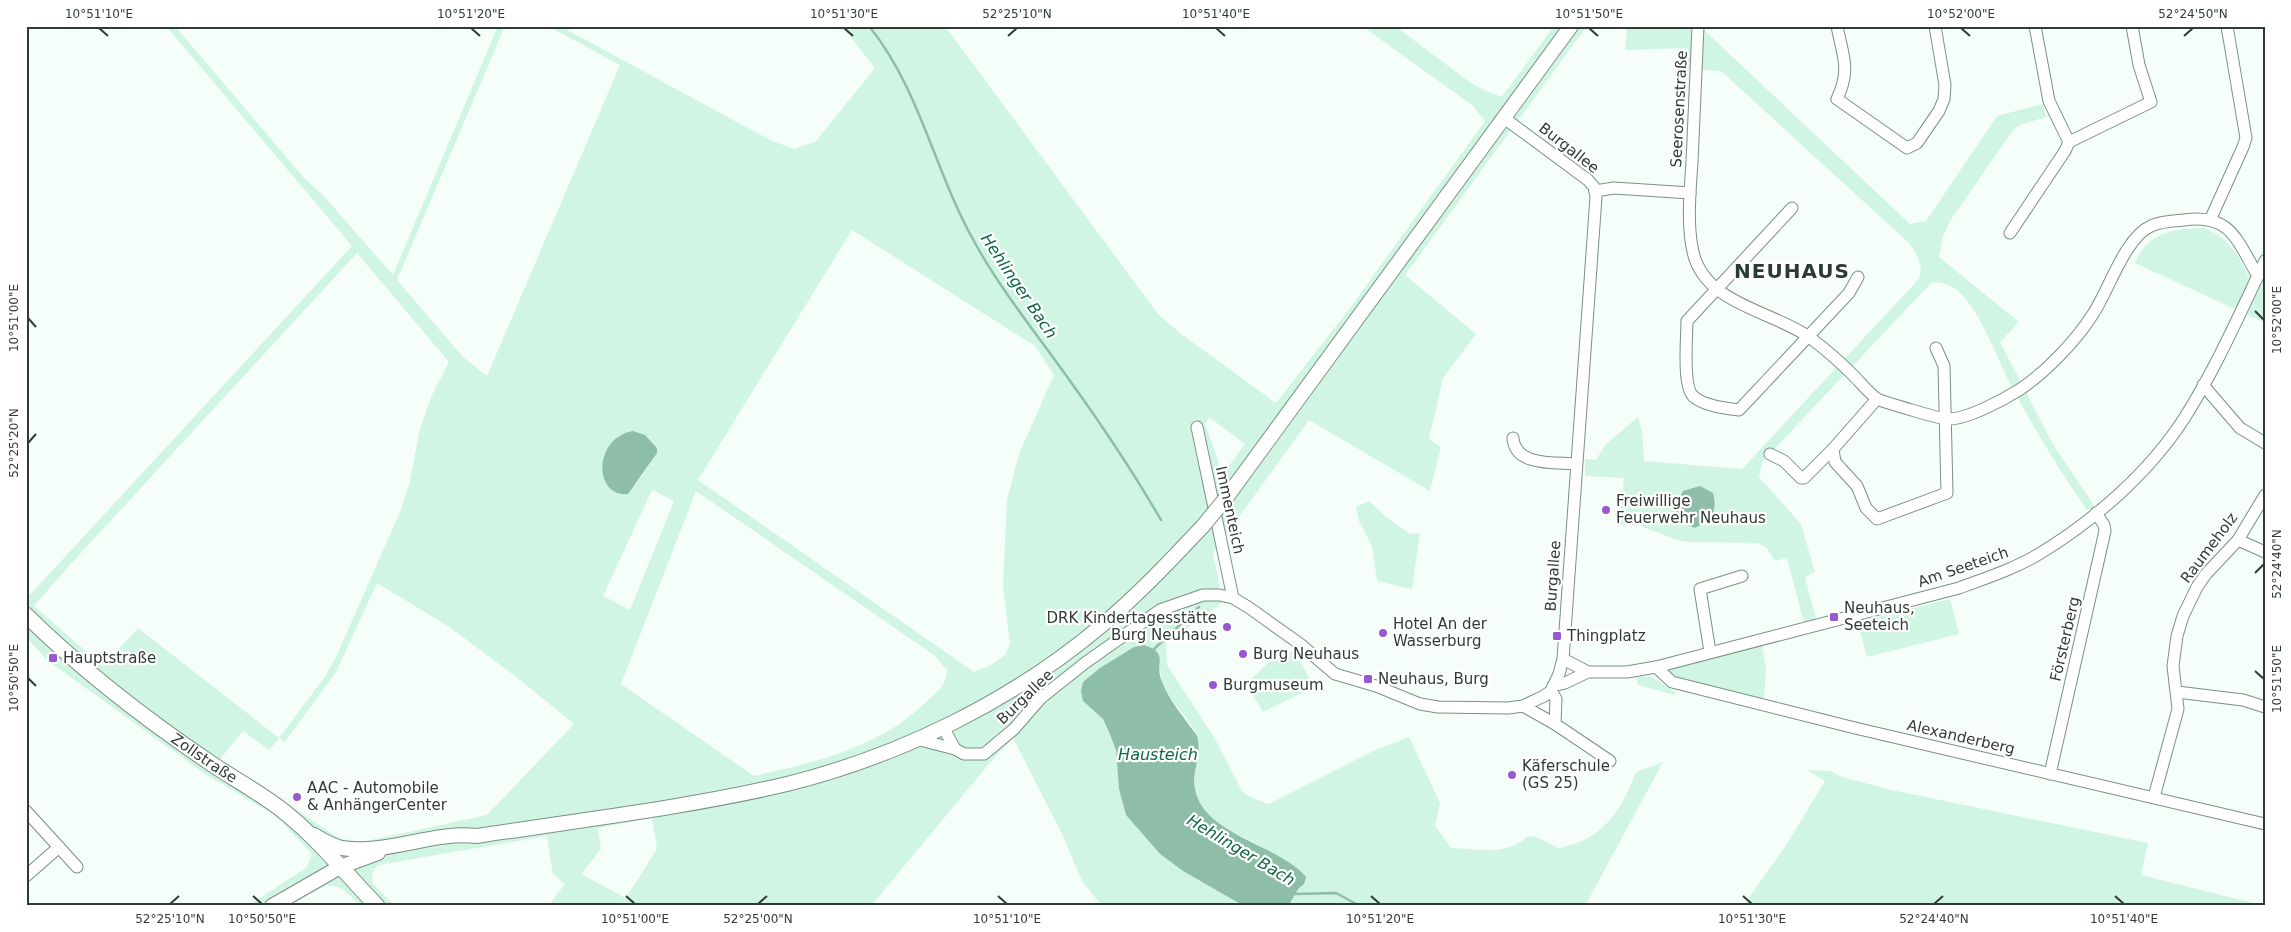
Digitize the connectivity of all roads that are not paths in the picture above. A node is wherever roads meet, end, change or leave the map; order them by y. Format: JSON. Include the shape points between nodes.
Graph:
{"nodes":[{"id":1,"x":1571,"y":26,"type":"edge"},
{"id":2,"x":1698,"y":26,"type":"edge"},
{"id":3,"x":1837,"y":26,"type":"edge"},
{"id":4,"x":1935,"y":26,"type":"edge"},
{"id":5,"x":2035,"y":26,"type":"edge"},
{"id":6,"x":2132,"y":26,"type":"edge"},
{"id":7,"x":2227,"y":26,"type":"edge"},
{"id":8,"x":1504,"y":118,"type":"junction"},
{"id":9,"x":2069,"y":142,"type":"junction"},
{"id":10,"x":1595,"y":191,"type":"junction"},
{"id":11,"x":1690,"y":193,"type":"junction"},
{"id":12,"x":1792,"y":208,"type":"dead end"},
{"id":13,"x":2211,"y":218,"type":"junction"},
{"id":14,"x":2010,"y":233,"type":"dead end"},
{"id":15,"x":2265,"y":261,"type":"edge"},
{"id":16,"x":2258,"y":276,"type":"junction"},
{"id":17,"x":1858,"y":277,"type":"dead end"},
{"id":18,"x":1718,"y":288,"type":"junction"},
{"id":19,"x":1808,"y":337,"type":"junction"},
{"id":20,"x":1936,"y":348,"type":"dead end"},
{"id":21,"x":2203,"y":385,"type":"junction"},
{"id":22,"x":1877,"y":399,"type":"junction"},
{"id":23,"x":1946,"y":420,"type":"junction"},
{"id":24,"x":1197,"y":427,"type":"dead end"},
{"id":25,"x":1513,"y":438,"type":"dead end"},
{"id":26,"x":2265,"y":443,"type":"edge"},
{"id":27,"x":1833,"y":449,"type":"junction"},
{"id":28,"x":1770,"y":454,"type":"dead end"},
{"id":29,"x":1576,"y":464,"type":"junction"},
{"id":30,"x":2265,"y":495,"type":"edge"},
{"id":31,"x":2096,"y":513,"type":"junction"},
{"id":32,"x":2238,"y":540,"type":"junction"},
{"id":33,"x":2265,"y":552,"type":"edge"},
{"id":34,"x":1742,"y":576,"type":"dead end"},
{"id":35,"x":1233,"y":598,"type":"junction"},
{"id":36,"x":26,"y":615,"type":"edge"},
{"id":37,"x":1710,"y":652,"type":"junction"},
{"id":38,"x":1563,"y":659,"type":"junction"},
{"id":39,"x":1656,"y":667,"type":"junction"},
{"id":40,"x":1588,"y":672,"type":"junction"},
{"id":41,"x":1552,"y":688,"type":"junction"},
{"id":42,"x":2178,"y":692,"type":"junction"},
{"id":43,"x":1523,"y":706,"type":"junction"},
{"id":44,"x":2265,"y":707,"type":"edge"},
{"id":45,"x":1555,"y":724,"type":"junction"},
{"id":46,"x":943,"y":727,"type":"junction"},
{"id":47,"x":916,"y":739,"type":"junction"},
{"id":48,"x":955,"y":749,"type":"junction"},
{"id":49,"x":1610,"y":761,"type":"dead end"},
{"id":50,"x":2050,"y":774,"type":"junction"},
{"id":51,"x":2154,"y":797,"type":"junction"},
{"id":52,"x":26,"y":811,"type":"edge"},
{"id":53,"x":2265,"y":824,"type":"edge"},
{"id":54,"x":303,"y":828,"type":"junction"},
{"id":55,"x":477,"y":836,"type":"junction"},
{"id":56,"x":59,"y":847,"type":"junction"},
{"id":57,"x":77,"y":867,"type":"dead end"},
{"id":58,"x":340,"y":867,"type":"junction"},
{"id":59,"x":26,"y":876,"type":"edge"},
{"id":60,"x":272,"y":906,"type":"edge"},
{"id":61,"x":377,"y":906,"type":"edge"}],
"edges":[{"from":1,"to":8,"type":"street"},
{"from":2,"to":11,"type":"street","name":"Seerosenstraße"},
{"from":3,"to":4,"type":"street","via":[[1846,69],[1845,82],[1837,99],[1907,148],[1920,139],[1944,98],[1945,85]]},
{"from":5,"to":9,"type":"street","via":[[2049,102]]},
{"from":6,"to":9,"type":"street","via":[[2139,65],[2151,102]]},
{"from":7,"to":13,"type":"street","via":[[2246,138]]},
{"from":8,"to":10,"type":"street","name":"Burgallee","via":[[1573,167],[1592,183]]},
{"from":8,"to":46,"type":"street","bridge":true,"via":[[1203,526],[1149,583],[1100,627],[1012,689]]},
{"from":9,"to":14,"type":"street"},
{"from":10,"to":11,"type":"street","via":[[1614,188]]},
{"from":10,"to":29,"type":"street","name":"Burgallee"},
{"from":11,"to":18,"type":"street","name":"Seerosenstraße","via":[[1692,245],[1696,261]]},
{"from":12,"to":18,"type":"street"},
{"from":13,"to":16,"type":"street","via":[[2232,233]]},
{"from":13,"to":23,"type":"street","via":[[2161,223],[2143,230],[2130,245],[2093,315],[2049,366],[2003,399],[1961,418]]},
{"from":15,"to":16,"type":"street","name":"Am Seeteich"},
{"from":16,"to":21,"type":"street","name":"Am Seeteich"},
{"from":17,"to":19,"type":"street","via":[[1849,294]]},
{"from":18,"to":19,"type":"street","name":"Seerosenstraße","via":[[1738,303],[1780,320]]},
{"from":18,"to":19,"type":"street","via":[[1688,321],[1687,380],[1694,398],[1739,410]]},
{"from":19,"to":22,"type":"street","name":"Seerosenstraße"},
{"from":20,"to":23,"type":"street","via":[[1944,366]]},
{"from":21,"to":26,"type":"street","via":[[2240,428]]},
{"from":21,"to":31,"type":"street","name":"Am Seeteich","via":[[2156,455]]},
{"from":22,"to":23,"type":"street","name":"Seerosenstraße"},
{"from":22,"to":27,"type":"street"},
{"from":23,"to":27,"type":"street","via":[[1947,493],[1877,519],[1866,508],[1856,486],[1835,462]]},
{"from":24,"to":35,"type":"street","name":"Immenteich"},
{"from":25,"to":29,"type":"street","via":[[1515,448],[1531,460]]},
{"from":27,"to":28,"type":"street","via":[[1804,478]]},
{"from":29,"to":38,"type":"street","name":"Burgallee"},
{"from":30,"to":32,"type":"street","name":"Raumeholz"},
{"from":31,"to":37,"type":"street","name":"Am Seeteich","via":[[2039,554],[2001,573],[1950,590]]},
{"from":31,"to":50,"type":"street","name":"Försterberg","via":[[2105,531]]},
{"from":32,"to":33,"type":"street"},
{"from":32,"to":42,"type":"street","name":"Raumeholz","via":[[2206,574],[2189,600],[2177,636],[2173,666]]},
{"from":34,"to":37,"type":"street","via":[[1700,589]]},
{"from":35,"to":43,"type":"street","name":"Burgallee","via":[[1339,675],[1420,704],[1438,707]]},
{"from":35,"to":48,"type":"street","name":"Burgallee","via":[[1203,595],[1160,610],[1041,698],[996,746],[984,754],[974,755]]},
{"from":36,"to":54,"type":"main road","name":"Zollstraße","via":[[104,685]]},
{"from":37,"to":39,"type":"street","name":"Am Seeteich"},
{"from":38,"to":40,"type":"street","name":"Am Seeteich"},
{"from":38,"to":41,"type":"street","name":"Burgallee"},
{"from":39,"to":40,"type":"street","name":"Am Seeteich","via":[[1627,672]]},
{"from":39,"to":50,"type":"street","name":"Alexanderberg","via":[[1672,682]]},
{"from":40,"to":41,"type":"street","name":"Am Seeteich"},
{"from":41,"to":43,"type":"street","name":"Burgallee","via":[[1544,696]]},
{"from":41,"to":45,"type":"street","via":[[1556,699]]},
{"from":42,"to":44,"type":"street","via":[[2243,700]]},
{"from":42,"to":51,"type":"street","name":"Raumeholz","via":[[2173,733]]},
{"from":43,"to":45,"type":"street"},
{"from":45,"to":49,"type":"street"},
{"from":46,"to":47,"type":"street"},
{"from":46,"to":48,"type":"street"},
{"from":47,"to":48,"type":"street","name":"Burgallee"},
{"from":47,"to":55,"type":"street","via":[[819,775],[756,790]]},
{"from":50,"to":51,"type":"street","name":"Alexanderberg"},
{"from":51,"to":53,"type":"street","name":"Alexanderberg"},
{"from":52,"to":56,"type":"street"},
{"from":54,"to":55,"type":"street","via":[[340,848],[365,849],[460,834]]},
{"from":54,"to":58,"type":"main road","name":"Zollstraße"},
{"from":55,"to":58,"type":"street","via":[[384,851]]},
{"from":56,"to":57,"type":"street"},
{"from":56,"to":59,"type":"street"},
{"from":58,"to":60,"type":"street"},
{"from":58,"to":61,"type":"main road","name":"Zollstraße"}]}
